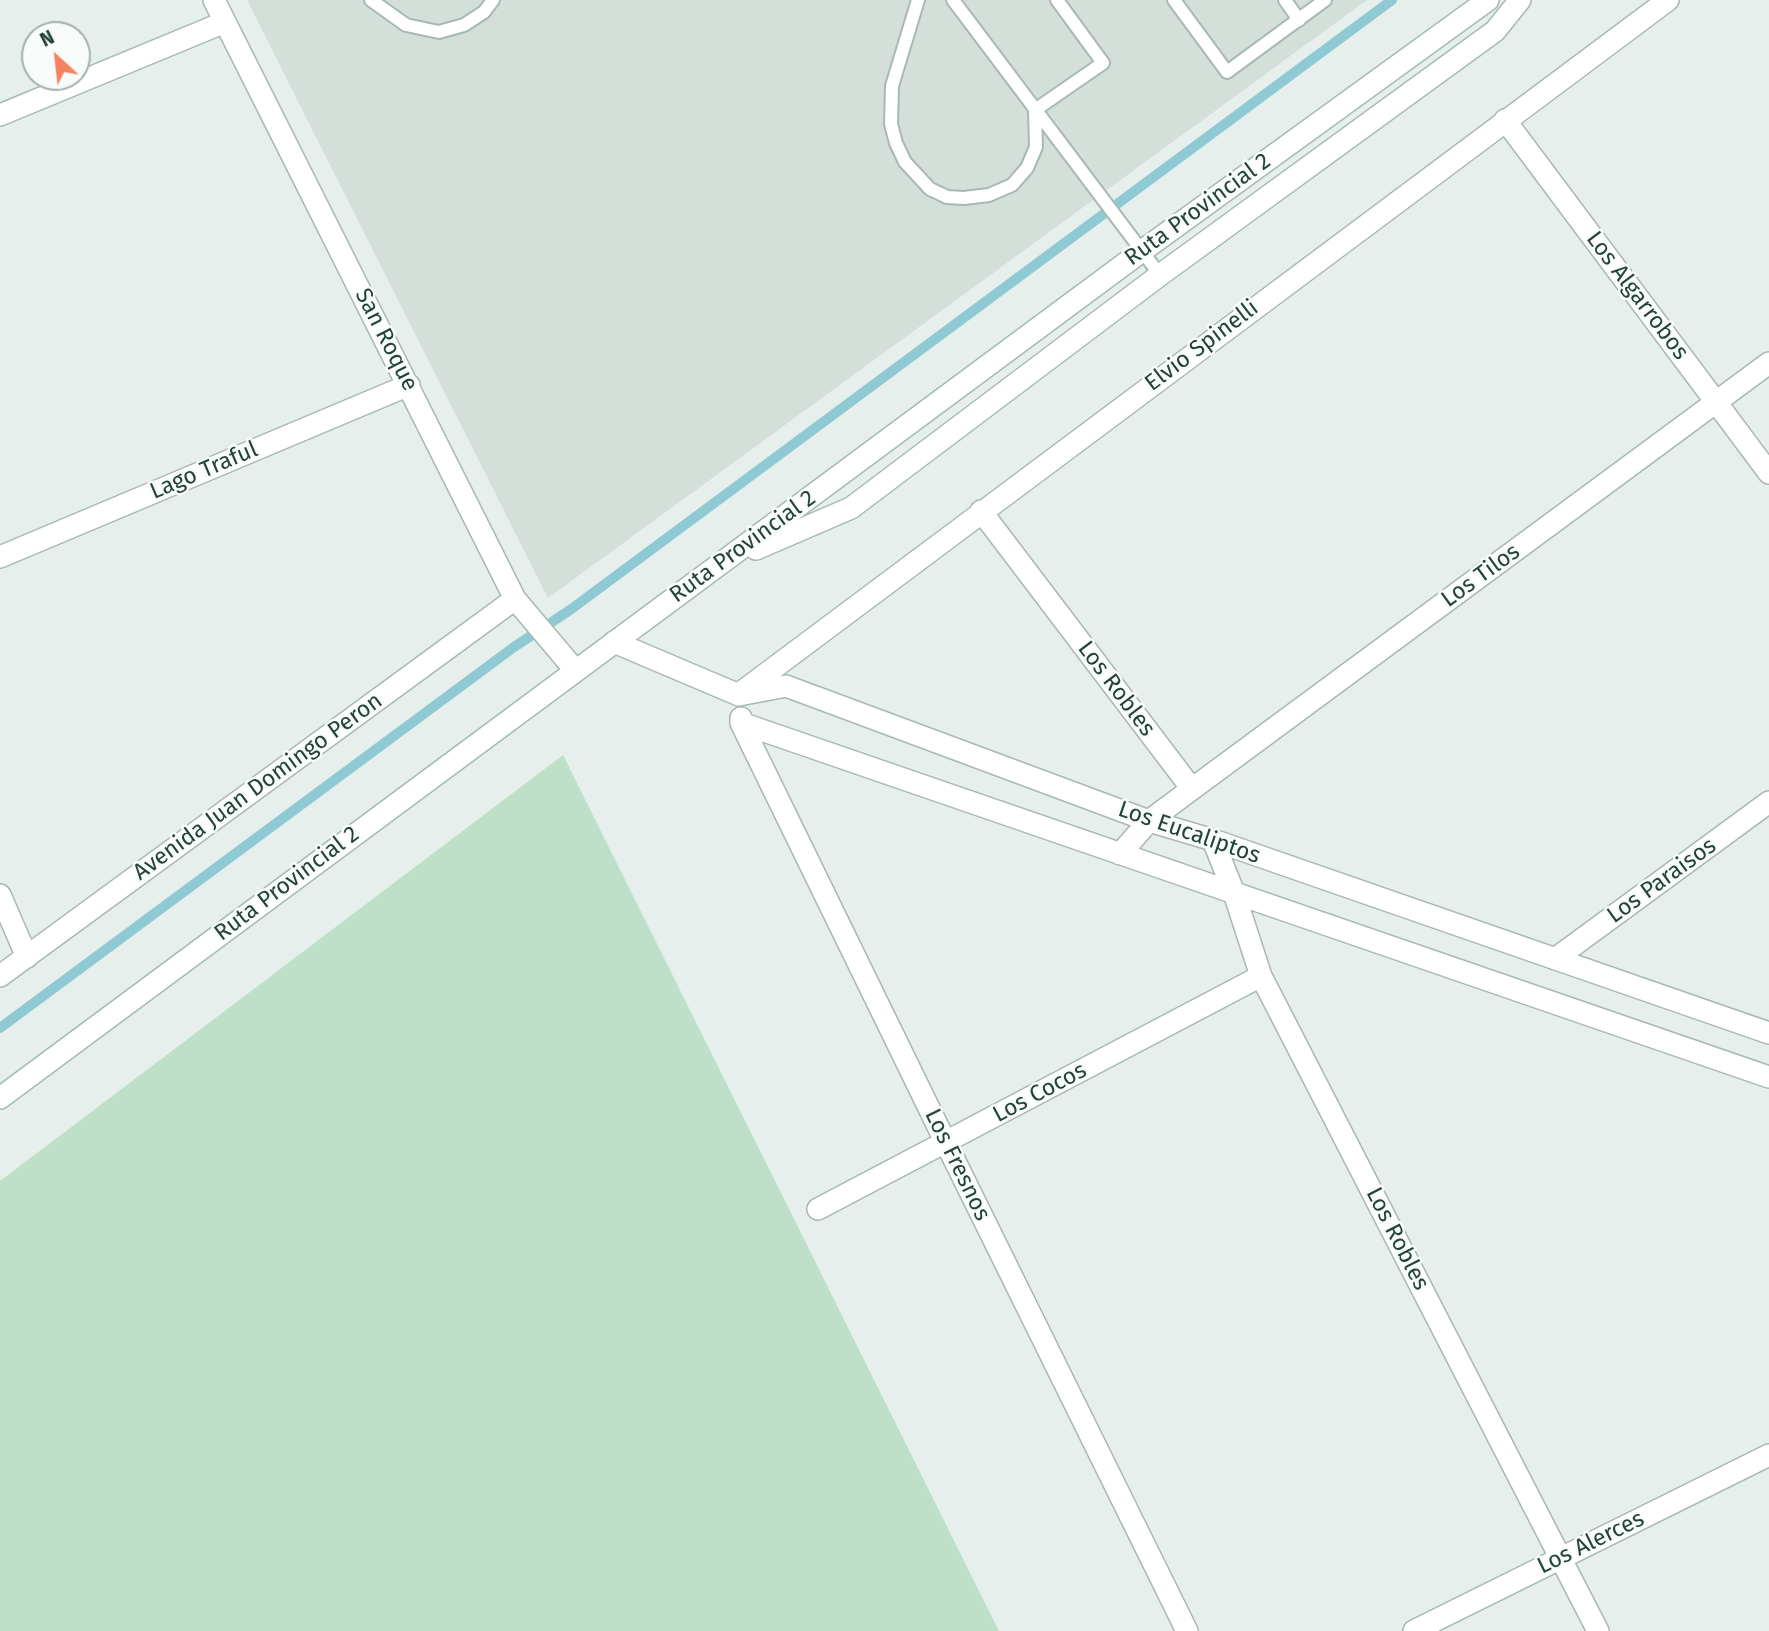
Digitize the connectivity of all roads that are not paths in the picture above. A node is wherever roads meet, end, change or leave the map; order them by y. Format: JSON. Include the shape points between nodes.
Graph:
{"nodes":[{"id":1,"x":214,"y":0,"type":"edge"},
{"id":2,"x":371,"y":0,"type":"edge"},
{"id":3,"x":493,"y":0,"type":"edge"},
{"id":4,"x":918,"y":0,"type":"edge"},
{"id":5,"x":953,"y":0,"type":"edge"},
{"id":6,"x":1057,"y":0,"type":"edge"},
{"id":7,"x":1174,"y":0,"type":"edge"},
{"id":8,"x":1285,"y":0,"type":"edge"},
{"id":9,"x":1325,"y":0,"type":"edge"},
{"id":10,"x":1488,"y":0,"type":"edge"},
{"id":11,"x":1520,"y":0,"type":"edge"},
{"id":12,"x":1668,"y":0,"type":"edge"},
{"id":13,"x":1299,"y":20,"type":"junction"},
{"id":14,"x":225,"y":22,"type":"junction"},
{"id":15,"x":1035,"y":110,"type":"junction"},
{"id":16,"x":0,"y":115,"type":"edge"},
{"id":17,"x":1505,"y":120,"type":"junction"},
{"id":18,"x":1142,"y":251,"type":"junction"},
{"id":19,"x":1160,"y":275,"type":"junction"},
{"id":20,"x":1769,"y":363,"type":"edge"},
{"id":21,"x":409,"y":385,"type":"junction"},
{"id":22,"x":1716,"y":402,"type":"junction"},
{"id":23,"x":1769,"y":473,"type":"edge"},
{"id":24,"x":981,"y":511,"type":"junction"},
{"id":25,"x":0,"y":557,"type":"edge"},
{"id":26,"x":725,"y":562,"type":"junction"},
{"id":27,"x":515,"y":599,"type":"junction"},
{"id":28,"x":614,"y":642,"type":"junction"},
{"id":29,"x":575,"y":670,"type":"junction"},
{"id":30,"x":739,"y":695,"type":"junction"},
{"id":31,"x":741,"y":723,"type":"junction"},
{"id":32,"x":1192,"y":789,"type":"junction"},
{"id":33,"x":1769,"y":802,"type":"edge"},
{"id":34,"x":1149,"y":821,"type":"junction"},
{"id":35,"x":1213,"y":840,"type":"junction"},
{"id":36,"x":1120,"y":854,"type":"junction"},
{"id":37,"x":1234,"y":893,"type":"junction"},
{"id":38,"x":0,"y":895,"type":"edge"},
{"id":39,"x":27,"y":957,"type":"junction"},
{"id":40,"x":1555,"y":959,"type":"junction"},
{"id":41,"x":0,"y":976,"type":"edge"},
{"id":42,"x":1261,"y":976,"type":"junction"},
{"id":43,"x":1769,"y":1032,"type":"edge"},
{"id":44,"x":1769,"y":1077,"type":"edge"},
{"id":45,"x":0,"y":1098,"type":"edge"},
{"id":46,"x":946,"y":1143,"type":"junction"},
{"id":47,"x":818,"y":1209,"type":"dead end"},
{"id":48,"x":1769,"y":1455,"type":"edge"},
{"id":49,"x":1561,"y":1557,"type":"junction"},
{"id":50,"x":1187,"y":1631,"type":"edge"},
{"id":51,"x":1414,"y":1631,"type":"edge"},
{"id":52,"x":1598,"y":1631,"type":"edge"}],
"edges":[{"from":1,"to":14,"type":"street","name":"San Roque"},
{"from":2,"to":3,"type":"lane","via":[[407,25],[439,32],[464,25]]},
{"from":4,"to":15,"type":"lane","via":[[892,86],[891,107],[896,143],[917,177],[947,197],[989,195],[1012,184],[1037,148]]},
{"from":5,"to":15,"type":"lane"},
{"from":6,"to":15,"type":"lane","via":[[1102,62]]},
{"from":7,"to":13,"type":"lane","via":[[1227,72]]},
{"from":8,"to":13,"type":"lane"},
{"from":9,"to":13,"type":"lane"},
{"from":10,"to":18,"type":"street","name":"Ruta Provincial 2"},
{"from":11,"to":19,"type":"street","via":[[1495,31]]},
{"from":12,"to":17,"type":"street","name":"Elvio Spinelli"},
{"from":14,"to":16,"type":"street"},
{"from":14,"to":21,"type":"street","name":"San Roque"},
{"from":15,"to":18,"type":"lane"},
{"from":17,"to":22,"type":"street","name":"Los Algarrobos"},
{"from":17,"to":24,"type":"street","name":"Elvio Spinelli"},
{"from":18,"to":19,"type":"lane"},
{"from":18,"to":26,"type":"street","name":"Ruta Provincial 2"},
{"from":19,"to":26,"type":"street","via":[[851,508]]},
{"from":20,"to":22,"type":"street","name":"Los Tilos"},
{"from":21,"to":25,"type":"street","name":"Lago Traful"},
{"from":21,"to":27,"type":"street","name":"San Roque"},
{"from":22,"to":23,"type":"street","name":"Los Algarrobos"},
{"from":22,"to":32,"type":"street","name":"Los Tilos"},
{"from":24,"to":30,"type":"street","name":"Elvio Spinelli"},
{"from":24,"to":32,"type":"street","name":"Los Robles"},
{"from":26,"to":28,"type":"street","name":"Ruta Provincial 2"},
{"from":27,"to":29,"type":"street","name":"San Roque"},
{"from":27,"to":39,"type":"street","name":"Avenida Juan Domingo Peron"},
{"from":28,"to":29,"type":"street","name":"Ruta Provincial 2"},
{"from":28,"to":30,"type":"street"},
{"from":29,"to":45,"type":"street","name":"Ruta Provincial 2"},
{"from":30,"to":31,"type":"street","name":"Los Fresnos"},
{"from":30,"to":34,"type":"street","name":"Los Eucaliptos","via":[[786,686]]},
{"from":31,"to":36,"type":"street","name":"Los Eucaliptos"},
{"from":31,"to":46,"type":"street","name":"Los Fresnos"},
{"from":32,"to":34,"type":"street"},
{"from":33,"to":40,"type":"street","name":"Los Paraisos"},
{"from":34,"to":35,"type":"street","name":"Los Eucaliptos"},
{"from":34,"to":36,"type":"street"},
{"from":35,"to":37,"type":"street","name":"Los Robles"},
{"from":35,"to":40,"type":"street","name":"Los Eucaliptos"},
{"from":36,"to":37,"type":"street","name":"Los Eucaliptos"},
{"from":37,"to":42,"type":"street","name":"Los Robles"},
{"from":37,"to":44,"type":"street","name":"Los Eucaliptos"},
{"from":38,"to":39,"type":"street"},
{"from":39,"to":41,"type":"street","name":"Avenida Juan Domingo Peron"},
{"from":40,"to":43,"type":"street","name":"Los Eucaliptos"},
{"from":42,"to":46,"type":"street","name":"Los Cocos"},
{"from":42,"to":49,"type":"street","name":"Los Robles"},
{"from":46,"to":47,"type":"street","name":"Los Cocos"},
{"from":46,"to":50,"type":"street","name":"Los Fresnos"},
{"from":48,"to":49,"type":"street","name":"Los Alerces"},
{"from":49,"to":51,"type":"street","name":"Los Alerces"},
{"from":49,"to":52,"type":"street","name":"Los Robles"}]}
